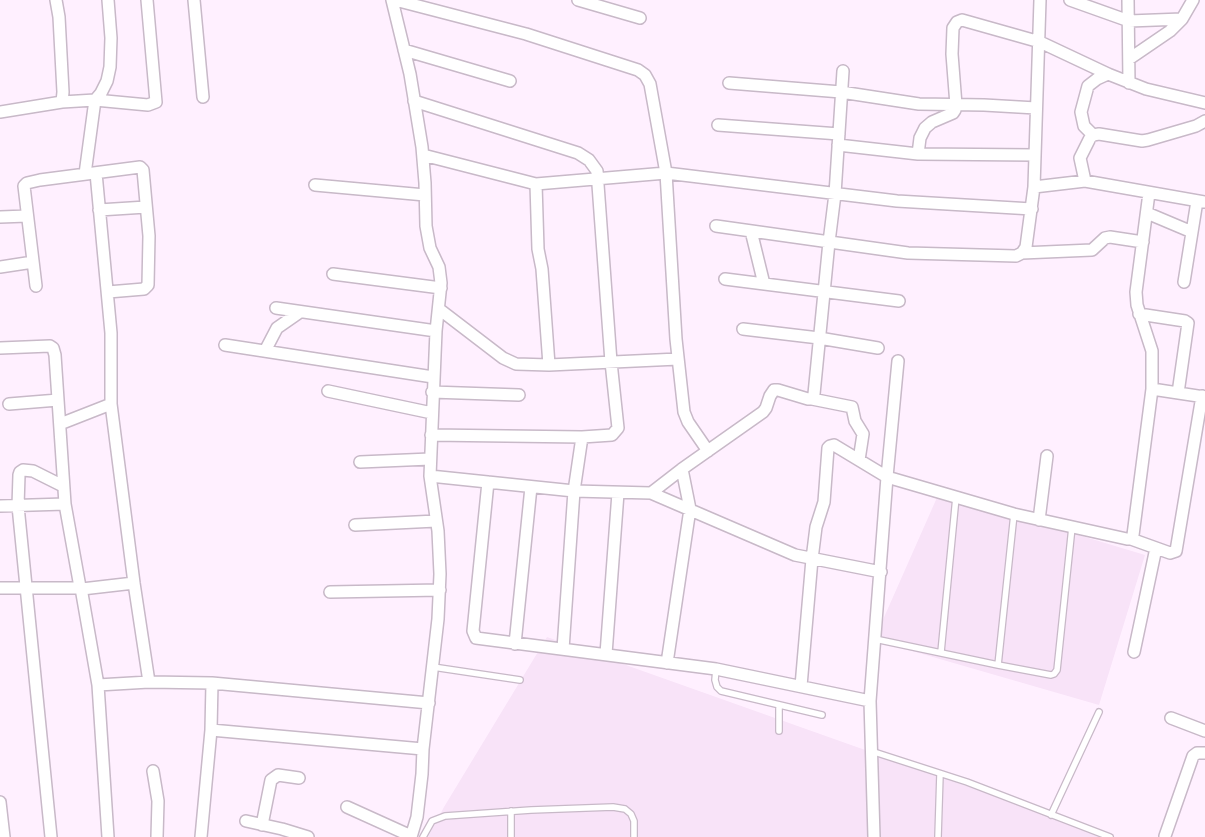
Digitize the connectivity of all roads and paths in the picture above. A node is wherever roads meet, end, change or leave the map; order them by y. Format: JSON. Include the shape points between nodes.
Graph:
{"nodes":[{"id":1,"x":56,"y":0,"type":"edge"},
{"id":2,"x":108,"y":0,"type":"edge"},
{"id":3,"x":147,"y":0,"type":"edge"},
{"id":4,"x":194,"y":0,"type":"edge"},
{"id":5,"x":394,"y":0,"type":"edge"},
{"id":6,"x":578,"y":0,"type":"edge"},
{"id":7,"x":1040,"y":0,"type":"edge"},
{"id":8,"x":1070,"y":0,"type":"edge"},
{"id":9,"x":1128,"y":0,"type":"edge"},
{"id":10,"x":1193,"y":0,"type":"edge"},
{"id":11,"x":640,"y":18,"type":"dead end"},
{"id":12,"x":1182,"y":19,"type":"junction"},
{"id":13,"x":1129,"y":20,"type":"junction"},
{"id":14,"x":1040,"y":42,"type":"junction"},
{"id":15,"x":404,"y":50,"type":"junction"},
{"id":16,"x":1129,"y":59,"type":"junction"},
{"id":17,"x":842,"y":71,"type":"dead end"},
{"id":18,"x":1108,"y":74,"type":"junction"},
{"id":19,"x":510,"y":81,"type":"dead end"},
{"id":20,"x":729,"y":83,"type":"dead end"},
{"id":21,"x":1129,"y":83,"type":"junction"},
{"id":22,"x":841,"y":92,"type":"junction"},
{"id":23,"x":203,"y":97,"type":"dead end"},
{"id":24,"x":95,"y":100,"type":"junction"},
{"id":25,"x":414,"y":101,"type":"junction"},
{"id":26,"x":62,"y":102,"type":"junction"},
{"id":27,"x":1205,"y":103,"type":"edge"},
{"id":28,"x":956,"y":105,"type":"junction"},
{"id":29,"x":1036,"y":108,"type":"junction"},
{"id":30,"x":0,"y":112,"type":"edge"},
{"id":31,"x":1205,"y":121,"type":"edge"},
{"id":32,"x":718,"y":125,"type":"dead end"},
{"id":33,"x":1093,"y":135,"type":"junction"},
{"id":34,"x":839,"y":140,"type":"junction"},
{"id":35,"x":918,"y":154,"type":"junction"},
{"id":36,"x":422,"y":155,"type":"junction"},
{"id":37,"x":1035,"y":155,"type":"junction"},
{"id":38,"x":90,"y":173,"type":"junction"},
{"id":39,"x":666,"y":173,"type":"junction"},
{"id":40,"x":597,"y":179,"type":"junction"},
{"id":41,"x":1085,"y":182,"type":"junction"},
{"id":42,"x":536,"y":184,"type":"junction"},
{"id":43,"x":315,"y":185,"type":"dead end"},
{"id":44,"x":1034,"y":187,"type":"junction"},
{"id":45,"x":1149,"y":193,"type":"junction"},
{"id":46,"x":835,"y":194,"type":"junction"},
{"id":47,"x":425,"y":195,"type":"junction"},
{"id":48,"x":1201,"y":201,"type":"edge"},
{"id":49,"x":146,"y":206,"type":"junction"},
{"id":50,"x":1032,"y":209,"type":"junction"},
{"id":51,"x":100,"y":210,"type":"junction"},
{"id":52,"x":1146,"y":213,"type":"junction"},
{"id":53,"x":28,"y":216,"type":"junction"},
{"id":54,"x":1,"y":219,"type":"edge"},
{"id":55,"x":716,"y":226,"type":"dead end"},
{"id":56,"x":751,"y":231,"type":"junction"},
{"id":57,"x":1192,"y":232,"type":"junction"},
{"id":58,"x":828,"y":242,"type":"junction"},
{"id":59,"x":1143,"y":242,"type":"junction"},
{"id":60,"x":1022,"y":253,"type":"junction"},
{"id":61,"x":33,"y":262,"type":"junction"},
{"id":62,"x":0,"y":267,"type":"edge"},
{"id":63,"x":333,"y":274,"type":"dead end"},
{"id":64,"x":726,"y":279,"type":"dead end"},
{"id":65,"x":1184,"y":282,"type":"dead end"},
{"id":66,"x":764,"y":284,"type":"junction"},
{"id":67,"x":36,"y":286,"type":"dead end"},
{"id":68,"x":441,"y":288,"type":"junction"},
{"id":69,"x":825,"y":291,"type":"junction"},
{"id":70,"x":108,"y":292,"type":"junction"},
{"id":71,"x":899,"y":301,"type":"dead end"},
{"id":72,"x":276,"y":308,"type":"dead end"},
{"id":73,"x":439,"y":309,"type":"junction"},
{"id":74,"x":300,"y":312,"type":"junction"},
{"id":75,"x":1139,"y":314,"type":"junction"},
{"id":76,"x":743,"y":329,"type":"dead end"},
{"id":77,"x":436,"y":331,"type":"junction"},
{"id":78,"x":819,"y":338,"type":"junction"},
{"id":79,"x":225,"y":345,"type":"dead end"},
{"id":80,"x":0,"y":348,"type":"edge"},
{"id":81,"x":878,"y":348,"type":"dead end"},
{"id":82,"x":265,"y":351,"type":"junction"},
{"id":83,"x":678,"y":359,"type":"junction"},
{"id":84,"x":898,"y":361,"type":"dead end"},
{"id":85,"x":611,"y":362,"type":"junction"},
{"id":86,"x":549,"y":365,"type":"junction"},
{"id":87,"x":434,"y":377,"type":"junction"},
{"id":88,"x":1152,"y":389,"type":"junction"},
{"id":89,"x":328,"y":391,"type":"dead end"},
{"id":90,"x":432,"y":392,"type":"junction"},
{"id":91,"x":1178,"y":393,"type":"junction"},
{"id":92,"x":519,"y":396,"type":"dead end"},
{"id":93,"x":1203,"y":396,"type":"edge"},
{"id":94,"x":812,"y":399,"type":"junction"},
{"id":95,"x":58,"y":400,"type":"junction"},
{"id":96,"x":9,"y":404,"type":"dead end"},
{"id":97,"x":111,"y":404,"type":"junction"},
{"id":98,"x":432,"y":413,"type":"junction"},
{"id":99,"x":60,"y":424,"type":"junction"},
{"id":100,"x":431,"y":435,"type":"junction"},
{"id":101,"x":582,"y":438,"type":"junction"},
{"id":102,"x":708,"y":451,"type":"junction"},
{"id":103,"x":1047,"y":456,"type":"dead end"},
{"id":104,"x":430,"y":459,"type":"junction"},
{"id":105,"x":859,"y":460,"type":"junction"},
{"id":106,"x":360,"y":462,"type":"dead end"},
{"id":107,"x":682,"y":469,"type":"junction"},
{"id":108,"x":430,"y":476,"type":"junction"},
{"id":109,"x":887,"y":476,"type":"junction"},
{"id":110,"x":488,"y":482,"type":"junction"},
{"id":111,"x":64,"y":486,"type":"junction"},
{"id":112,"x":531,"y":487,"type":"junction"},
{"id":113,"x":574,"y":491,"type":"junction"},
{"id":114,"x":618,"y":493,"type":"junction"},
{"id":115,"x":651,"y":493,"type":"junction"},
{"id":116,"x":956,"y":497,"type":"junction"},
{"id":117,"x":65,"y":504,"type":"junction"},
{"id":118,"x":0,"y":506,"type":"edge"},
{"id":119,"x":18,"y":506,"type":"junction"},
{"id":120,"x":690,"y":509,"type":"junction"},
{"id":121,"x":1014,"y":514,"type":"junction"},
{"id":122,"x":1039,"y":520,"type":"junction"},
{"id":123,"x":436,"y":521,"type":"junction"},
{"id":124,"x":355,"y":525,"type":"dead end"},
{"id":125,"x":1072,"y":527,"type":"junction"},
{"id":126,"x":1131,"y":539,"type":"junction"},
{"id":127,"x":1156,"y":548,"type":"junction"},
{"id":128,"x":812,"y":559,"type":"junction"},
{"id":129,"x":881,"y":572,"type":"junction"},
{"id":130,"x":134,"y":583,"type":"junction"},
{"id":131,"x":0,"y":588,"type":"edge"},
{"id":132,"x":26,"y":588,"type":"junction"},
{"id":133,"x":81,"y":588,"type":"junction"},
{"id":134,"x":440,"y":590,"type":"junction"},
{"id":135,"x":330,"y":592,"type":"dead end"},
{"id":136,"x":875,"y":639,"type":"junction"},
{"id":137,"x":515,"y":644,"type":"junction"},
{"id":138,"x":563,"y":649,"type":"junction"},
{"id":139,"x":941,"y":652,"type":"junction"},
{"id":140,"x":1134,"y":652,"type":"dead end"},
{"id":141,"x":606,"y":654,"type":"junction"},
{"id":142,"x":667,"y":663,"type":"junction"},
{"id":143,"x":998,"y":665,"type":"junction"},
{"id":144,"x":433,"y":667,"type":"junction"},
{"id":145,"x":716,"y":669,"type":"junction"},
{"id":146,"x":520,"y":680,"type":"dead end"},
{"id":147,"x":149,"y":682,"type":"junction"},
{"id":148,"x":212,"y":683,"type":"junction"},
{"id":149,"x":98,"y":685,"type":"junction"},
{"id":150,"x":801,"y":686,"type":"junction"},
{"id":151,"x":870,"y":701,"type":"junction"},
{"id":152,"x":429,"y":703,"type":"junction"},
{"id":153,"x":779,"y":705,"type":"junction"},
{"id":154,"x":1100,"y":712,"type":"dead end"},
{"id":155,"x":822,"y":715,"type":"dead end"},
{"id":156,"x":1171,"y":718,"type":"dead end"},
{"id":157,"x":211,"y":730,"type":"junction"},
{"id":158,"x":779,"y":731,"type":"dead end"},
{"id":159,"x":1205,"y":732,"type":"edge"},
{"id":160,"x":423,"y":749,"type":"junction"},
{"id":161,"x":871,"y":751,"type":"junction"},
{"id":162,"x":1205,"y":753,"type":"edge"},
{"id":163,"x":154,"y":771,"type":"dead end"},
{"id":164,"x":940,"y":774,"type":"junction"},
{"id":165,"x":299,"y":778,"type":"dead end"},
{"id":166,"x":0,"y":802,"type":"edge"},
{"id":167,"x":347,"y":807,"type":"dead end"},
{"id":168,"x":511,"y":811,"type":"junction"},
{"id":169,"x":1051,"y":815,"type":"junction"},
{"id":170,"x":246,"y":821,"type":"dead end"},
{"id":171,"x":262,"y":825,"type":"junction"},
{"id":172,"x":1165,"y":836,"type":"edge"},
{"id":173,"x":4,"y":837,"type":"edge"},
{"id":174,"x":50,"y":837,"type":"edge"},
{"id":175,"x":108,"y":837,"type":"edge"},
{"id":176,"x":157,"y":837,"type":"edge"},
{"id":177,"x":202,"y":837,"type":"edge"},
{"id":178,"x":308,"y":837,"type":"edge"},
{"id":179,"x":415,"y":837,"type":"edge"},
{"id":180,"x":511,"y":837,"type":"edge"},
{"id":181,"x":634,"y":837,"type":"edge"},
{"id":182,"x":874,"y":837,"type":"edge"},
{"id":183,"x":938,"y":837,"type":"edge"},
{"id":184,"x":1110,"y":837,"type":"edge"}],
"edges":[{"from":1,"to":26,"type":"street"},
{"from":2,"to":24,"type":"street","via":[[110,67]]},
{"from":3,"to":24,"type":"street","via":[[156,102],[148,105]]},
{"from":4,"to":23,"type":"street"},
{"from":5,"to":15,"type":"street"},
{"from":5,"to":39,"type":"street","via":[[526,34],[646,75]]},
{"from":6,"to":11,"type":"street"},
{"from":7,"to":14,"type":"street"},
{"from":8,"to":13,"type":"street"},
{"from":9,"to":13,"type":"street"},
{"from":10,"to":12,"type":"street"},
{"from":12,"to":13,"type":"street"},
{"from":12,"to":16,"type":"street","via":[[1170,32]]},
{"from":13,"to":16,"type":"street"},
{"from":14,"to":18,"type":"street"},
{"from":14,"to":28,"type":"street","via":[[962,20],[957,22],[953,28],[952,54]]},
{"from":14,"to":29,"type":"street"},
{"from":15,"to":19,"type":"street"},
{"from":15,"to":25,"type":"street"},
{"from":16,"to":21,"type":"street"},
{"from":17,"to":22,"type":"street"},
{"from":18,"to":21,"type":"street"},
{"from":18,"to":33,"type":"street","via":[[1088,86],[1081,112],[1084,126]]},
{"from":20,"to":22,"type":"street"},
{"from":21,"to":27,"type":"street"},
{"from":22,"to":28,"type":"street","via":[[896,101]]},
{"from":22,"to":34,"type":"street"},
{"from":24,"to":26,"type":"street"},
{"from":24,"to":38,"type":"street"},
{"from":25,"to":36,"type":"street"},
{"from":25,"to":40,"type":"street","via":[[578,153],[590,160],[597,171]]},
{"from":26,"to":30,"type":"street"},
{"from":28,"to":29,"type":"street"},
{"from":28,"to":35,"type":"street","via":[[953,113],[925,128]]},
{"from":29,"to":37,"type":"street"},
{"from":31,"to":33,"type":"street","via":[[1148,140]]},
{"from":32,"to":34,"type":"street"},
{"from":33,"to":41,"type":"street","via":[[1080,158]]},
{"from":34,"to":35,"type":"street"},
{"from":34,"to":46,"type":"street"},
{"from":35,"to":37,"type":"street"},
{"from":36,"to":42,"type":"street"},
{"from":36,"to":47,"type":"street"},
{"from":37,"to":44,"type":"street"},
{"from":38,"to":49,"type":"street","via":[[140,167]]},
{"from":38,"to":51,"type":"street"},
{"from":38,"to":53,"type":"street","via":[[24,186]]},
{"from":39,"to":40,"type":"street"},
{"from":39,"to":46,"type":"street"},
{"from":39,"to":83,"type":"street"},
{"from":40,"to":42,"type":"street"},
{"from":40,"to":85,"type":"street"},
{"from":41,"to":44,"type":"street"},
{"from":41,"to":45,"type":"street"},
{"from":42,"to":86,"type":"street","via":[[538,249]]},
{"from":43,"to":47,"type":"street"},
{"from":44,"to":50,"type":"street"},
{"from":45,"to":48,"type":"street"},
{"from":45,"to":52,"type":"street"},
{"from":46,"to":50,"type":"street"},
{"from":46,"to":58,"type":"street"},
{"from":47,"to":68,"type":"street","via":[[426,226],[430,248],[439,267]]},
{"from":48,"to":57,"type":"street"},
{"from":49,"to":51,"type":"street"},
{"from":49,"to":70,"type":"street","via":[[148,285],[144,289]]},
{"from":50,"to":60,"type":"street","via":[[1026,247]]},
{"from":51,"to":70,"type":"street"},
{"from":52,"to":57,"type":"street"},
{"from":52,"to":59,"type":"street"},
{"from":53,"to":54,"type":"street"},
{"from":53,"to":61,"type":"street"},
{"from":55,"to":56,"type":"street"},
{"from":56,"to":58,"type":"street"},
{"from":56,"to":66,"type":"street"},
{"from":57,"to":65,"type":"street"},
{"from":58,"to":60,"type":"street","via":[[908,253],[1016,256]]},
{"from":58,"to":69,"type":"street"},
{"from":59,"to":60,"type":"street","via":[[1110,237],[1104,238],[1092,250]]},
{"from":59,"to":75,"type":"street","via":[[1136,292]]},
{"from":61,"to":62,"type":"street"},
{"from":61,"to":67,"type":"street"},
{"from":63,"to":68,"type":"street"},
{"from":64,"to":66,"type":"street"},
{"from":66,"to":69,"type":"street"},
{"from":68,"to":73,"type":"street"},
{"from":69,"to":71,"type":"street"},
{"from":69,"to":78,"type":"street"},
{"from":70,"to":97,"type":"street"},
{"from":72,"to":74,"type":"street"},
{"from":73,"to":77,"type":"street"},
{"from":73,"to":86,"type":"street","via":[[510,362]]},
{"from":74,"to":77,"type":"street"},
{"from":74,"to":82,"type":"street","via":[[277,328]]},
{"from":75,"to":88,"type":"street","via":[[1152,351]]},
{"from":75,"to":91,"type":"street","via":[[1188,323]]},
{"from":76,"to":78,"type":"street"},
{"from":77,"to":87,"type":"street"},
{"from":78,"to":81,"type":"street"},
{"from":78,"to":94,"type":"street"},
{"from":79,"to":82,"type":"street"},
{"from":80,"to":95,"type":"street","via":[[54,348]]},
{"from":82,"to":87,"type":"street"},
{"from":83,"to":85,"type":"street"},
{"from":83,"to":102,"type":"street","via":[[684,412]]},
{"from":84,"to":109,"type":"street"},
{"from":85,"to":86,"type":"street"},
{"from":85,"to":101,"type":"street","via":[[618,428],[612,434]]},
{"from":87,"to":90,"type":"street"},
{"from":88,"to":91,"type":"street"},
{"from":88,"to":126,"type":"street"},
{"from":89,"to":98,"type":"street"},
{"from":90,"to":92,"type":"street"},
{"from":90,"to":98,"type":"street"},
{"from":91,"to":93,"type":"street"},
{"from":93,"to":127,"type":"street","via":[[1176,551],[1170,553]]},
{"from":94,"to":102,"type":"street","via":[[774,390],[763,412]]},
{"from":94,"to":105,"type":"street","via":[[852,407],[855,421],[863,434]]},
{"from":95,"to":96,"type":"street"},
{"from":95,"to":99,"type":"street"},
{"from":97,"to":99,"type":"street"},
{"from":97,"to":130,"type":"street"},
{"from":98,"to":100,"type":"street"},
{"from":99,"to":111,"type":"street"},
{"from":100,"to":101,"type":"street"},
{"from":100,"to":104,"type":"street"},
{"from":101,"to":113,"type":"street"},
{"from":102,"to":107,"type":"street"},
{"from":103,"to":122,"type":"street"},
{"from":104,"to":106,"type":"street"},
{"from":104,"to":108,"type":"street"},
{"from":105,"to":109,"type":"street"},
{"from":105,"to":128,"type":"street","via":[[834,445],[828,448],[824,502],[816,527]]},
{"from":107,"to":115,"type":"street"},
{"from":107,"to":120,"type":"street"},
{"from":108,"to":110,"type":"street"},
{"from":108,"to":123,"type":"street"},
{"from":109,"to":116,"type":"street"},
{"from":109,"to":129,"type":"street"},
{"from":110,"to":112,"type":"street"},
{"from":110,"to":137,"type":"street","via":[[474,635],[476,638]]},
{"from":111,"to":117,"type":"street"},
{"from":111,"to":119,"type":"street","via":[[33,471],[23,470],[19,475]]},
{"from":112,"to":113,"type":"street"},
{"from":112,"to":137,"type":"street"},
{"from":113,"to":114,"type":"street"},
{"from":113,"to":138,"type":"street"},
{"from":114,"to":115,"type":"street"},
{"from":114,"to":141,"type":"street"},
{"from":115,"to":120,"type":"street"},
{"from":116,"to":121,"type":"street"},
{"from":116,"to":139,"type":"lane"},
{"from":117,"to":119,"type":"street"},
{"from":117,"to":133,"type":"street"},
{"from":118,"to":119,"type":"street"},
{"from":119,"to":132,"type":"street"},
{"from":120,"to":128,"type":"street","via":[[795,555]]},
{"from":120,"to":142,"type":"street"},
{"from":121,"to":122,"type":"street"},
{"from":121,"to":143,"type":"lane"},
{"from":122,"to":125,"type":"street"},
{"from":123,"to":124,"type":"street"},
{"from":123,"to":134,"type":"street"},
{"from":125,"to":126,"type":"street"},
{"from":125,"to":143,"type":"lane","via":[[1057,670],[1050,675]]},
{"from":126,"to":127,"type":"street"},
{"from":127,"to":140,"type":"street"},
{"from":128,"to":129,"type":"street"},
{"from":128,"to":150,"type":"street"},
{"from":129,"to":136,"type":"street"},
{"from":130,"to":133,"type":"street"},
{"from":130,"to":147,"type":"street"},
{"from":131,"to":132,"type":"street"},
{"from":132,"to":133,"type":"street"},
{"from":132,"to":174,"type":"street"},
{"from":133,"to":149,"type":"street"},
{"from":134,"to":135,"type":"street"},
{"from":134,"to":144,"type":"street"},
{"from":136,"to":139,"type":"lane"},
{"from":136,"to":151,"type":"street"},
{"from":137,"to":138,"type":"street"},
{"from":138,"to":141,"type":"street"},
{"from":139,"to":143,"type":"lane"},
{"from":141,"to":142,"type":"street"},
{"from":142,"to":145,"type":"street"},
{"from":144,"to":146,"type":"lane"},
{"from":144,"to":152,"type":"street"},
{"from":145,"to":150,"type":"street"},
{"from":145,"to":153,"type":"lane","via":[[715,680],[721,691]]},
{"from":147,"to":148,"type":"street"},
{"from":147,"to":149,"type":"street"},
{"from":148,"to":152,"type":"street"},
{"from":148,"to":157,"type":"street"},
{"from":149,"to":175,"type":"street"},
{"from":150,"to":151,"type":"street"},
{"from":151,"to":161,"type":"street"},
{"from":152,"to":160,"type":"street"},
{"from":153,"to":155,"type":"lane"},
{"from":153,"to":158,"type":"lane"},
{"from":154,"to":169,"type":"lane"},
{"from":156,"to":159,"type":"street"},
{"from":157,"to":160,"type":"street"},
{"from":157,"to":177,"type":"street"},
{"from":160,"to":179,"type":"street"},
{"from":161,"to":164,"type":"lane"},
{"from":161,"to":182,"type":"street"},
{"from":162,"to":172,"type":"street","via":[[1193,756]]},
{"from":163,"to":176,"type":"street","via":[[158,801]]},
{"from":164,"to":169,"type":"lane"},
{"from":164,"to":183,"type":"lane"},
{"from":165,"to":171,"type":"street","via":[[278,776],[271,780]]},
{"from":166,"to":173,"type":"street"},
{"from":167,"to":179,"type":"street"},
{"from":168,"to":179,"type":"lane","via":[[445,816],[432,821]]},
{"from":168,"to":180,"type":"lane"},
{"from":168,"to":181,"type":"lane","via":[[625,809],[634,821]]},
{"from":169,"to":184,"type":"lane"},
{"from":170,"to":171,"type":"street"},
{"from":171,"to":178,"type":"street"}]}
